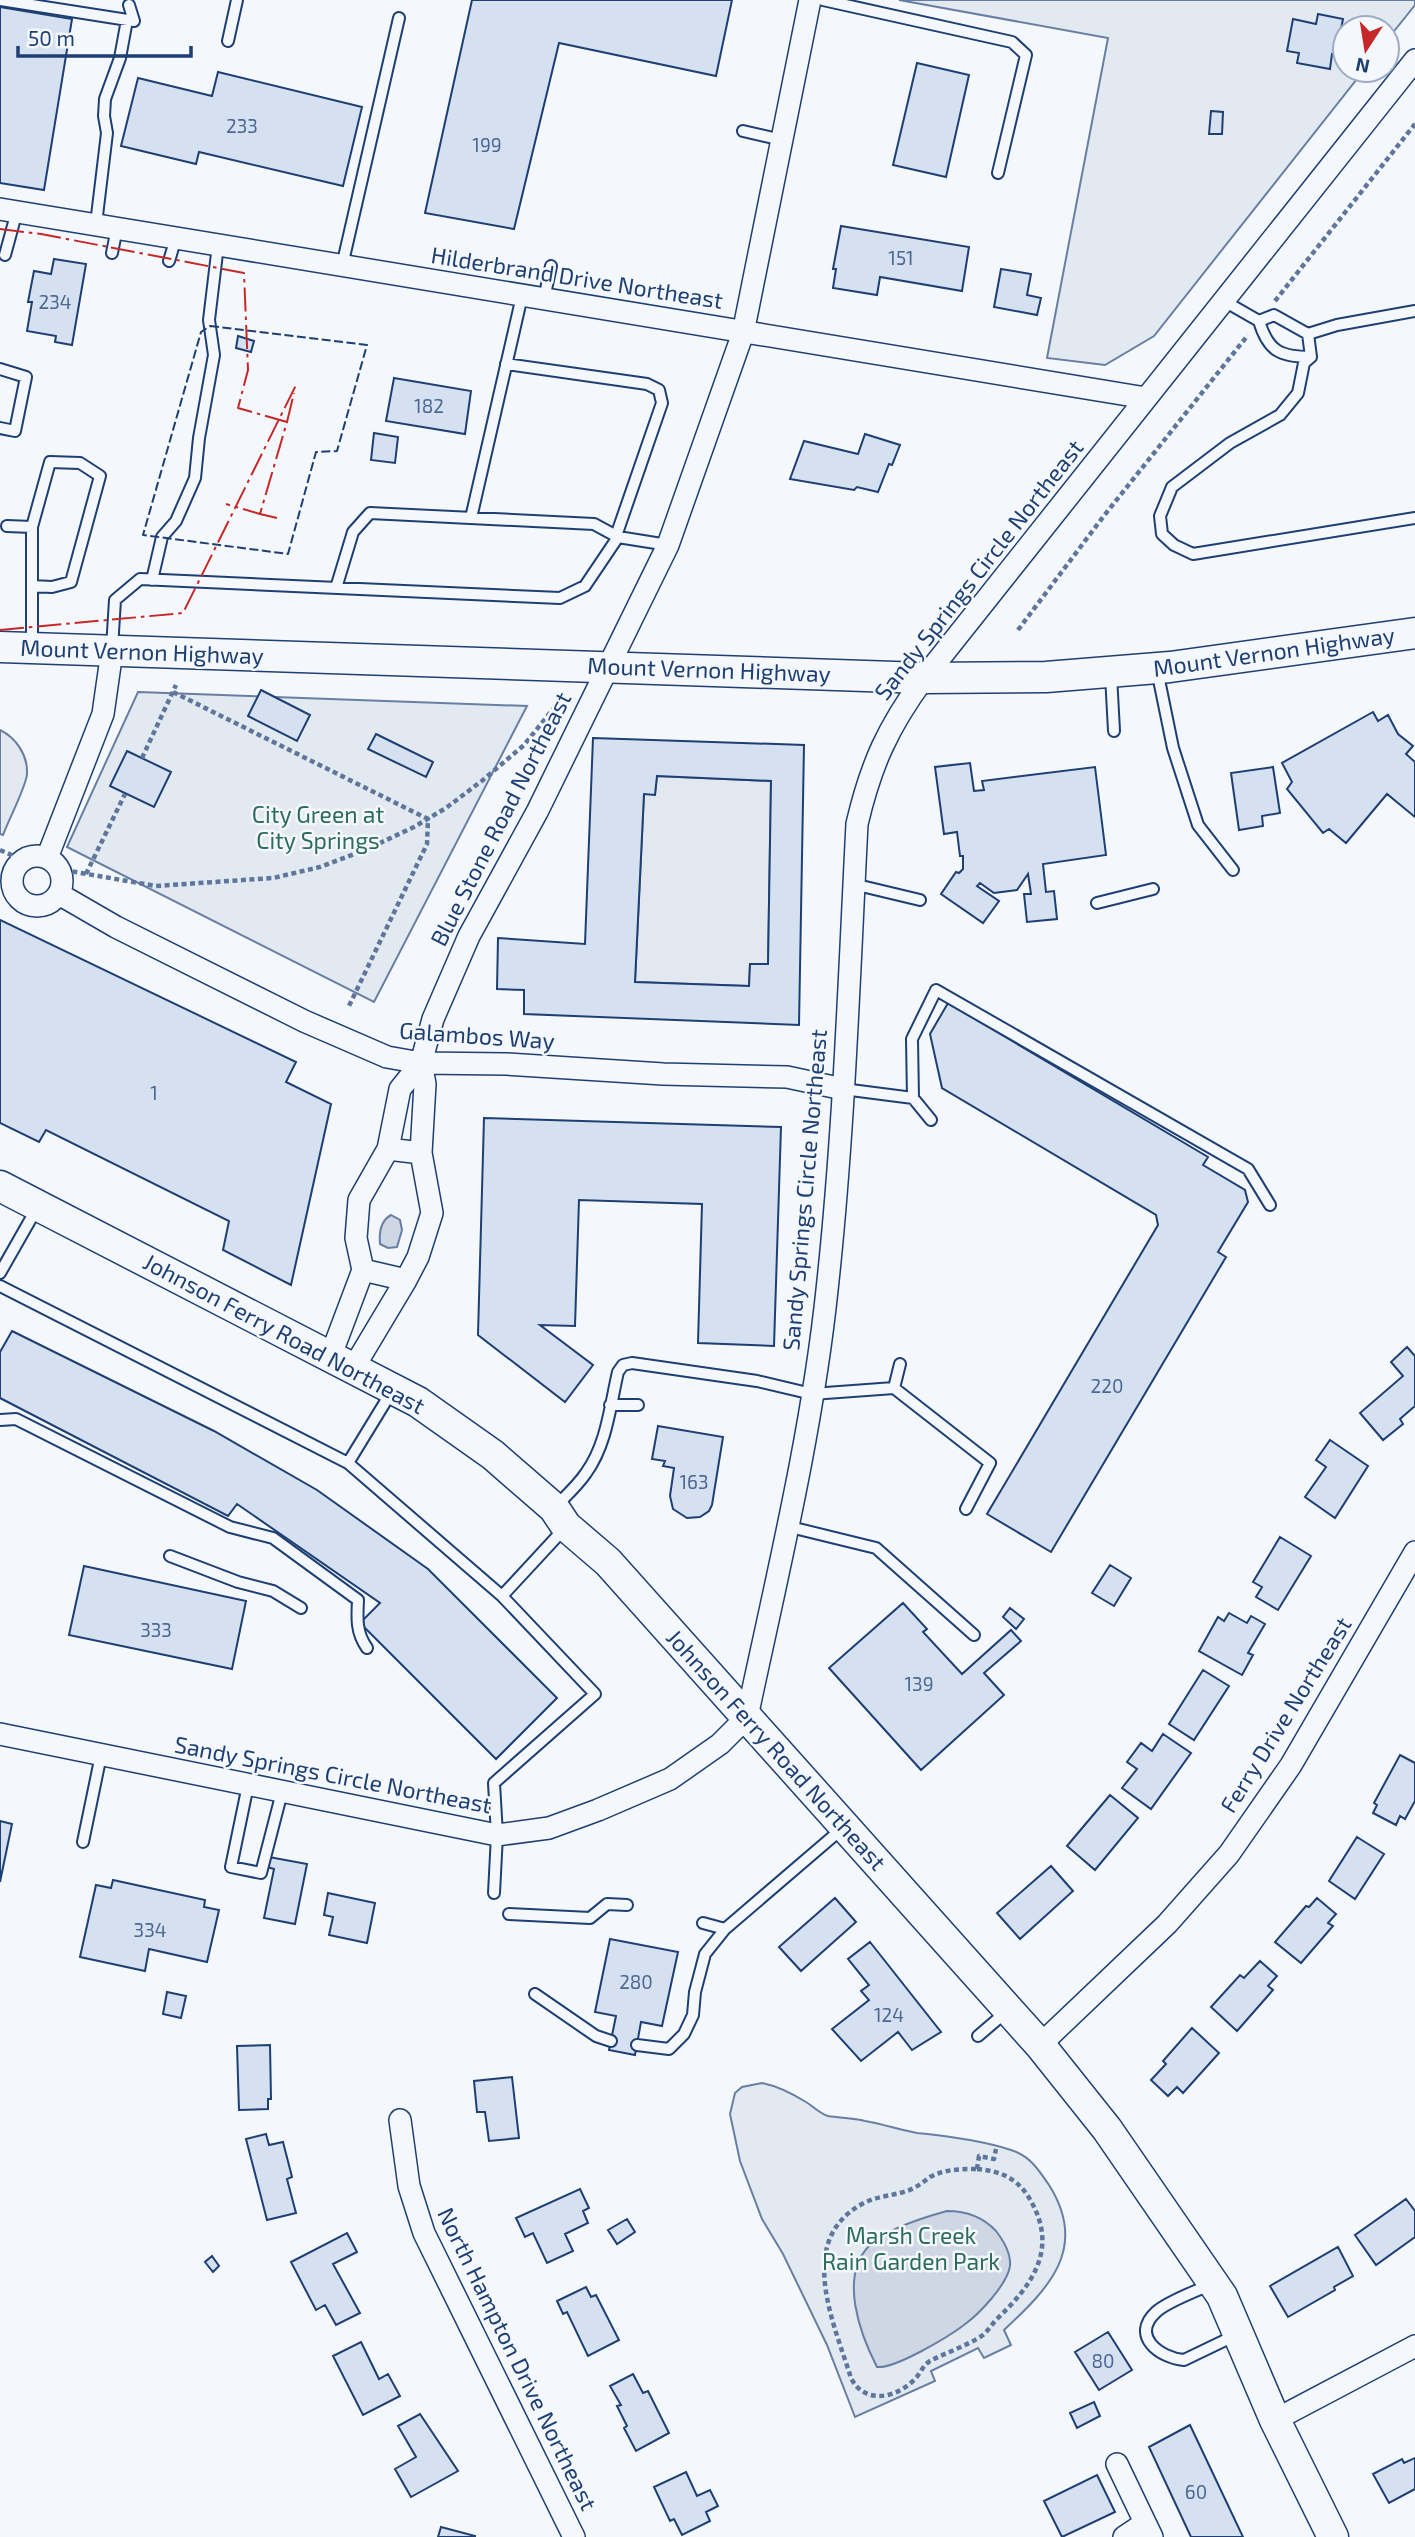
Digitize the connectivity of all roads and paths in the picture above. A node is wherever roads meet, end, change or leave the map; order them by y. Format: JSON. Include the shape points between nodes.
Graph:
{"nodes":[{"id":1,"x":0,"y":0,"type":"edge"},
{"id":2,"x":237,"y":0,"type":"edge"},
{"id":3,"x":810,"y":0,"type":"edge"},
{"id":4,"x":824,"y":0,"type":"edge"},
{"id":5,"x":128,"y":5,"type":"dead end"},
{"id":6,"x":399,"y":18,"type":"dead end"},
{"id":7,"x":127,"y":20,"type":"junction"},
{"id":8,"x":228,"y":41,"type":"dead end"},
{"id":9,"x":1415,"y":60,"type":"edge"},
{"id":10,"x":1415,"y":124,"type":"edge"},
{"id":11,"x":743,"y":131,"type":"dead end"},
{"id":12,"x":782,"y":140,"type":"junction"},
{"id":13,"x":998,"y":173,"type":"dead end"},
{"id":14,"x":8,"y":210,"type":"edge"},
{"id":15,"x":106,"y":226,"type":"junction"},
{"id":16,"x":176,"y":238,"type":"junction"},
{"id":17,"x":218,"y":245,"type":"junction"},
{"id":18,"x":112,"y":253,"type":"dead end"},
{"id":19,"x":5,"y":255,"type":"dead end"},
{"id":20,"x":169,"y":261,"type":"dead end"},
{"id":21,"x":342,"y":266,"type":"junction"},
{"id":22,"x":551,"y":266,"type":"dead end"},
{"id":23,"x":522,"y":296,"type":"junction"},
{"id":24,"x":544,"y":299,"type":"junction"},
{"id":25,"x":1224,"y":301,"type":"junction"},
{"id":26,"x":1415,"y":311,"type":"edge"},
{"id":27,"x":1259,"y":321,"type":"junction"},
{"id":28,"x":743,"y":332,"type":"junction"},
{"id":29,"x":1308,"y":334,"type":"junction"},
{"id":30,"x":1311,"y":357,"type":"junction"},
{"id":31,"x":506,"y":364,"type":"junction"},
{"id":32,"x":0,"y":369,"type":"edge"},
{"id":33,"x":1146,"y":398,"type":"junction"},
{"id":34,"x":0,"y":428,"type":"edge"},
{"id":35,"x":471,"y":518,"type":"junction"},
{"id":36,"x":1415,"y":518,"type":"edge"},
{"id":37,"x":7,"y":526,"type":"dead end"},
{"id":38,"x":32,"y":527,"type":"junction"},
{"id":39,"x":617,"y":536,"type":"junction"},
{"id":40,"x":668,"y":545,"type":"junction"},
{"id":41,"x":152,"y":580,"type":"junction"},
{"id":42,"x":32,"y":586,"type":"junction"},
{"id":43,"x":336,"y":588,"type":"junction"},
{"id":44,"x":1018,"y":630,"type":"dead end"},
{"id":45,"x":1415,"y":633,"type":"edge"},
{"id":46,"x":0,"y":647,"type":"edge"},
{"id":47,"x":32,"y":648,"type":"junction"},
{"id":48,"x":112,"y":651,"type":"junction"},
{"id":49,"x":607,"y":666,"type":"junction"},
{"id":50,"x":1156,"y":668,"type":"junction"},
{"id":51,"x":1111,"y":672,"type":"junction"},
{"id":52,"x":925,"y":678,"type":"junction"},
{"id":53,"x":176,"y":685,"type":"dead end"},
{"id":54,"x":173,"y":692,"type":"junction"},
{"id":55,"x":558,"y":703,"type":"dead end"},
{"id":56,"x":1114,"y":731,"type":"dead end"},
{"id":57,"x":142,"y":758,"type":"dead end"},
{"id":58,"x":125,"y":794,"type":"dead end"},
{"id":59,"x":428,"y":819,"type":"junction"},
{"id":60,"x":0,"y":850,"type":"edge"},
{"id":61,"x":22,"y":860,"type":"junction"},
{"id":62,"x":53,"y":863,"type":"junction"},
{"id":63,"x":1233,"y":870,"type":"dead end"},
{"id":64,"x":86,"y":874,"type":"junction"},
{"id":65,"x":853,"y":884,"type":"junction"},
{"id":66,"x":1153,"y":889,"type":"dead end"},
{"id":67,"x":59,"y":894,"type":"junction"},
{"id":68,"x":920,"y":900,"type":"dead end"},
{"id":69,"x":1097,"y":903,"type":"dead end"},
{"id":70,"x":348,"y":1008,"type":"dead end"},
{"id":71,"x":421,"y":1063,"type":"junction"},
{"id":72,"x":843,"y":1089,"type":"junction"},
{"id":73,"x":913,"y":1098,"type":"junction"},
{"id":74,"x":931,"y":1120,"type":"dead end"},
{"id":75,"x":388,"y":1149,"type":"junction"},
{"id":76,"x":421,"y":1153,"type":"junction"},
{"id":77,"x":0,"y":1186,"type":"edge"},
{"id":78,"x":38,"y":1205,"type":"junction"},
{"id":79,"x":1270,"y":1205,"type":"dead end"},
{"id":80,"x":363,"y":1270,"type":"junction"},
{"id":81,"x":0,"y":1273,"type":"edge"},
{"id":82,"x":406,"y":1280,"type":"junction"},
{"id":83,"x":0,"y":1286,"type":"edge"},
{"id":84,"x":343,"y":1361,"type":"junction"},
{"id":85,"x":900,"y":1364,"type":"dead end"},
{"id":86,"x":394,"y":1388,"type":"junction"},
{"id":87,"x":894,"y":1388,"type":"junction"},
{"id":88,"x":811,"y":1394,"type":"junction"},
{"id":89,"x":610,"y":1405,"type":"junction"},
{"id":90,"x":638,"y":1405,"type":"dead end"},
{"id":91,"x":0,"y":1420,"type":"edge"},
{"id":92,"x":348,"y":1463,"type":"junction"},
{"id":93,"x":966,"y":1509,"type":"dead end"},
{"id":94,"x":560,"y":1517,"type":"junction"},
{"id":95,"x":786,"y":1526,"type":"junction"},
{"id":96,"x":1415,"y":1552,"type":"edge"},
{"id":97,"x":170,"y":1556,"type":"dead end"},
{"id":98,"x":502,"y":1596,"type":"junction"},
{"id":99,"x":301,"y":1608,"type":"dead end"},
{"id":100,"x":974,"y":1635,"type":"dead end"},
{"id":101,"x":367,"y":1648,"type":"dead end"},
{"id":102,"x":747,"y":1717,"type":"junction"},
{"id":103,"x":0,"y":1734,"type":"edge"},
{"id":104,"x":101,"y":1755,"type":"junction"},
{"id":105,"x":248,"y":1785,"type":"junction"},
{"id":106,"x":282,"y":1792,"type":"junction"},
{"id":107,"x":845,"y":1826,"type":"junction"},
{"id":108,"x":497,"y":1835,"type":"junction"},
{"id":109,"x":83,"y":1842,"type":"dead end"},
{"id":110,"x":494,"y":1893,"type":"dead end"},
{"id":111,"x":627,"y":1905,"type":"dead end"},
{"id":112,"x":509,"y":1914,"type":"dead end"},
{"id":113,"x":703,"y":1923,"type":"dead end"},
{"id":114,"x":725,"y":1929,"type":"junction"},
{"id":115,"x":535,"y":1994,"type":"dead end"},
{"id":116,"x":1009,"y":2010,"type":"junction"},
{"id":117,"x":978,"y":2036,"type":"dead end"},
{"id":118,"x":611,"y":2040,"type":"dead end"},
{"id":119,"x":637,"y":2045,"type":"dead end"},
{"id":120,"x":1040,"y":2045,"type":"junction"},
{"id":121,"x":400,"y":2120,"type":"dead end"},
{"id":122,"x":996,"y":2149,"type":"dead end"},
{"id":123,"x":977,"y":2169,"type":"junction"},
{"id":124,"x":1213,"y":2283,"type":"junction"},
{"id":125,"x":1239,"y":2333,"type":"junction"},
{"id":126,"x":1415,"y":2346,"type":"edge"},
{"id":127,"x":1275,"y":2420,"type":"junction"},
{"id":128,"x":1117,"y":2464,"type":"dead end"},
{"id":129,"x":1148,"y":2530,"type":"edge"},
{"id":130,"x":574,"y":2537,"type":"edge"},
{"id":131,"x":1124,"y":2537,"type":"edge"},
{"id":132,"x":1333,"y":2537,"type":"edge"}],
"edges":[{"from":1,"to":7,"type":"lane"},
{"from":2,"to":8,"type":"lane"},
{"from":3,"to":12,"type":"street","name":"Blue Stone Road Northeast"},
{"from":4,"to":13,"type":"lane","via":[[1012,42],[1026,55]]},
{"from":5,"to":7,"type":"lane","via":[[134,21]]},
{"from":6,"to":21,"type":"lane"},
{"from":7,"to":15,"type":"lane","via":[[105,99]]},
{"from":9,"to":25,"type":"street","name":"Sandy Springs Circle Northeast"},
{"from":10,"to":27,"type":"path"},
{"from":11,"to":12,"type":"lane"},
{"from":12,"to":28,"type":"street","name":"Blue Stone Road Northeast"},
{"from":14,"to":15,"type":"street","name":"Hilderbrand Drive Northeast"},
{"from":14,"to":19,"type":"lane"},
{"from":15,"to":16,"type":"street","name":"Hilderbrand Drive Northeast"},
{"from":15,"to":18,"type":"lane"},
{"from":16,"to":17,"type":"street","name":"Hilderbrand Drive Northeast"},
{"from":16,"to":20,"type":"lane"},
{"from":17,"to":21,"type":"street","name":"Hilderbrand Drive Northeast"},
{"from":17,"to":41,"type":"lane","via":[[209,320],[214,355],[195,478],[176,521],[162,537]]},
{"from":21,"to":23,"type":"street","name":"Hilderbrand Drive Northeast"},
{"from":22,"to":24,"type":"lane"},
{"from":23,"to":24,"type":"street","name":"Hilderbrand Drive Northeast"},
{"from":23,"to":31,"type":"lane"},
{"from":24,"to":28,"type":"street","name":"Hilderbrand Drive Northeast"},
{"from":25,"to":27,"type":"lane"},
{"from":25,"to":33,"type":"street","name":"Sandy Springs Circle Northeast"},
{"from":26,"to":29,"type":"lane"},
{"from":27,"to":29,"type":"lane","via":[[1274,315]]},
{"from":27,"to":30,"type":"lane","via":[[1265,340],[1288,357]]},
{"from":27,"to":44,"type":"path"},
{"from":28,"to":33,"type":"street","name":"Hilderbrand Drive Northeast"},
{"from":28,"to":40,"type":"street","name":"Blue Stone Road Northeast"},
{"from":29,"to":30,"type":"lane"},
{"from":30,"to":36,"type":"lane","via":[[1304,363],[1298,393],[1280,415],[1230,443],[1172,487],[1160,516],[1163,534],[1193,554]]},
{"from":31,"to":35,"type":"lane"},
{"from":31,"to":39,"type":"lane","via":[[647,384],[659,390],[662,403]]},
{"from":32,"to":34,"type":"lane","via":[[26,377],[15,431]]},
{"from":33,"to":52,"type":"street","name":"Sandy Springs Circle Northeast"},
{"from":35,"to":39,"type":"lane","via":[[594,524]]},
{"from":35,"to":43,"type":"lane","via":[[370,513],[353,532]]},
{"from":37,"to":38,"type":"lane"},
{"from":38,"to":42,"type":"lane"},
{"from":38,"to":42,"type":"lane","via":[[50,462],[80,463],[100,477],[71,582]]},
{"from":39,"to":40,"type":"lane"},
{"from":39,"to":43,"type":"lane","via":[[585,586],[560,598]]},
{"from":40,"to":49,"type":"street","name":"Blue Stone Road Northeast"},
{"from":41,"to":43,"type":"lane"},
{"from":41,"to":48,"type":"lane","via":[[140,579],[115,600]]},
{"from":42,"to":47,"type":"lane"},
{"from":45,"to":50,"type":"street","name":"Mount Vernon Highway"},
{"from":46,"to":47,"type":"street","name":"Mount Vernon Highway"},
{"from":47,"to":48,"type":"street","name":"Mount Vernon Highway"},
{"from":48,"to":49,"type":"street","name":"Mount Vernon Highway"},
{"from":48,"to":62,"type":"street","via":[[103,714]]},
{"from":49,"to":52,"type":"street","name":"Mount Vernon Highway"},
{"from":49,"to":71,"type":"street","name":"Blue Stone Road Northeast","via":[[537,812],[469,936],[433,1020]]},
{"from":50,"to":51,"type":"street","name":"Mount Vernon Highway"},
{"from":50,"to":63,"type":"lane","via":[[1173,748],[1198,825]]},
{"from":51,"to":52,"type":"street","name":"Mount Vernon Highway"},
{"from":51,"to":56,"type":"lane"},
{"from":52,"to":65,"type":"street","name":"Sandy Springs Circle Northeast","via":[[901,709],[866,784],[857,824]]},
{"from":53,"to":54,"type":"path"},
{"from":54,"to":57,"type":"path"},
{"from":54,"to":59,"type":"path"},
{"from":55,"to":59,"type":"path","via":[[524,745]]},
{"from":58,"to":64,"type":"path"},
{"from":59,"to":64,"type":"path","via":[[365,850],[273,878],[156,886]]},
{"from":59,"to":70,"type":"path","via":[[427,844]]},
{"from":60,"to":61,"type":"path"},
{"from":61,"to":62,"type":"path"},
{"from":61,"to":62,"type":"street","via":[[30,857]]},
{"from":61,"to":67,"type":"street","via":[[11,881],[16,897],[38,907]]},
{"from":62,"to":64,"type":"path"},
{"from":62,"to":67,"type":"street","via":[[62,877]]},
{"from":65,"to":68,"type":"lane"},
{"from":65,"to":72,"type":"street","name":"Sandy Springs Circle Northeast"},
{"from":66,"to":69,"type":"lane"},
{"from":67,"to":71,"type":"street","name":"Galambos Way","via":[[304,1021],[387,1057]]},
{"from":71,"to":72,"type":"street","name":"Galambos Way","via":[[787,1077]]},
{"from":71,"to":75,"type":"street","name":"Blue Stone Road Northeast","via":[[400,1089]]},
{"from":71,"to":76,"type":"street","name":"Blue Stone Road Northeast","via":[[425,1084]]},
{"from":72,"to":73,"type":"lane"},
{"from":72,"to":88,"type":"street","name":"Sandy Springs Circle Northeast","via":[[827,1292]]},
{"from":73,"to":74,"type":"lane"},
{"from":73,"to":79,"type":"lane","via":[[912,1039],[936,989],[1248,1169]]},
{"from":75,"to":76,"type":"street"},
{"from":75,"to":80,"type":"street","name":"Blue Stone Road Northeast","via":[[359,1200],[356,1238]]},
{"from":76,"to":82,"type":"street","name":"Blue Stone Road Northeast","via":[[432,1213]]},
{"from":77,"to":78,"type":"street","name":"Johnson Ferry Road Northeast"},
{"from":78,"to":81,"type":"lane"},
{"from":78,"to":84,"type":"street","name":"Johnson Ferry Road Northeast"},
{"from":80,"to":82,"type":"street"},
{"from":80,"to":84,"type":"street"},
{"from":82,"to":84,"type":"street","name":"Blue Stone Road Northeast"},
{"from":83,"to":92,"type":"lane"},
{"from":84,"to":86,"type":"street","name":"Johnson Ferry Road Northeast"},
{"from":85,"to":87,"type":"lane"},
{"from":86,"to":92,"type":"lane"},
{"from":86,"to":94,"type":"street","name":"Johnson Ferry Road Northeast","via":[[493,1455]]},
{"from":87,"to":88,"type":"lane"},
{"from":87,"to":93,"type":"lane","via":[[990,1463]]},
{"from":88,"to":89,"type":"lane","via":[[757,1381],[632,1363],[618,1372]]},
{"from":88,"to":95,"type":"street","name":"Sandy Springs Circle Northeast"},
{"from":89,"to":90,"type":"lane"},
{"from":89,"to":94,"type":"lane","via":[[597,1456]]},
{"from":91,"to":101,"type":"lane","via":[[16,1419],[230,1527],[272,1538],[358,1600],[360,1638]]},
{"from":92,"to":98,"type":"lane"},
{"from":94,"to":98,"type":"lane"},
{"from":94,"to":102,"type":"street","name":"Johnson Ferry Road Northeast","via":[[608,1562]]},
{"from":95,"to":100,"type":"lane","via":[[876,1548]]},
{"from":95,"to":102,"type":"street","name":"Sandy Springs Circle Northeast"},
{"from":96,"to":120,"type":"street","name":"Ferry Drive Northeast","via":[[1291,1765],[1228,1854],[1167,1924]]},
{"from":97,"to":99,"type":"lane","via":[[273,1591]]},
{"from":98,"to":108,"type":"lane","via":[[595,1693],[494,1783]]},
{"from":102,"to":107,"type":"street","name":"Johnson Ferry Road Northeast"},
{"from":102,"to":108,"type":"street","name":"Sandy Springs Circle Northeast","via":[[720,1744],[670,1779],[549,1828]]},
{"from":103,"to":104,"type":"street","name":"Sandy Springs Circle Northeast"},
{"from":104,"to":105,"type":"street","name":"Sandy Springs Circle Northeast"},
{"from":104,"to":109,"type":"lane"},
{"from":105,"to":106,"type":"street","name":"Sandy Springs Circle Northeast"},
{"from":105,"to":106,"type":"lane","via":[[231,1867],[261,1873]]},
{"from":106,"to":108,"type":"street","name":"Sandy Springs Circle Northeast"},
{"from":107,"to":114,"type":"lane"},
{"from":107,"to":116,"type":"street","name":"Johnson Ferry Road Northeast"},
{"from":108,"to":110,"type":"lane"},
{"from":111,"to":112,"type":"lane","via":[[607,1904],[590,1918]]},
{"from":113,"to":114,"type":"lane"},
{"from":114,"to":119,"type":"lane","via":[[705,1954],[693,2015],[684,2034],[669,2049]]},
{"from":115,"to":118,"type":"lane","via":[[596,2036]]},
{"from":116,"to":117,"type":"lane"},
{"from":116,"to":120,"type":"street","name":"Johnson Ferry Road Northeast"},
{"from":120,"to":124,"type":"street","name":"Johnson Ferry Road Northeast","via":[[1107,2129]]},
{"from":121,"to":130,"type":"street","name":"North Hampton Drive Northeast","via":[[409,2186],[424,2233]]},
{"from":122,"to":123,"type":"path","via":[[994,2159],[979,2156]]},
{"from":123,"to":123,"type":"path","via":[[1002,2172],[1027,2195],[1042,2227],[1041,2260],[1016,2301],[985,2333],[930,2362],[908,2386],[888,2395],[868,2396],[856,2389],[851,2378],[824,2288],[825,2254],[833,2232],[863,2203],[911,2190],[942,2172]]},
{"from":124,"to":125,"type":"street","name":"Johnson Ferry Road Northeast"},
{"from":124,"to":125,"type":"lane","via":[[1157,2311],[1149,2320],[1149,2343],[1159,2354],[1184,2360]]},
{"from":125,"to":127,"type":"street","name":"Johnson Ferry Road Northeast"},
{"from":126,"to":127,"type":"street"},
{"from":127,"to":132,"type":"street","name":"Johnson Ferry Road Northeast"},
{"from":128,"to":129,"type":"street"},
{"from":129,"to":131,"type":"street"}]}
